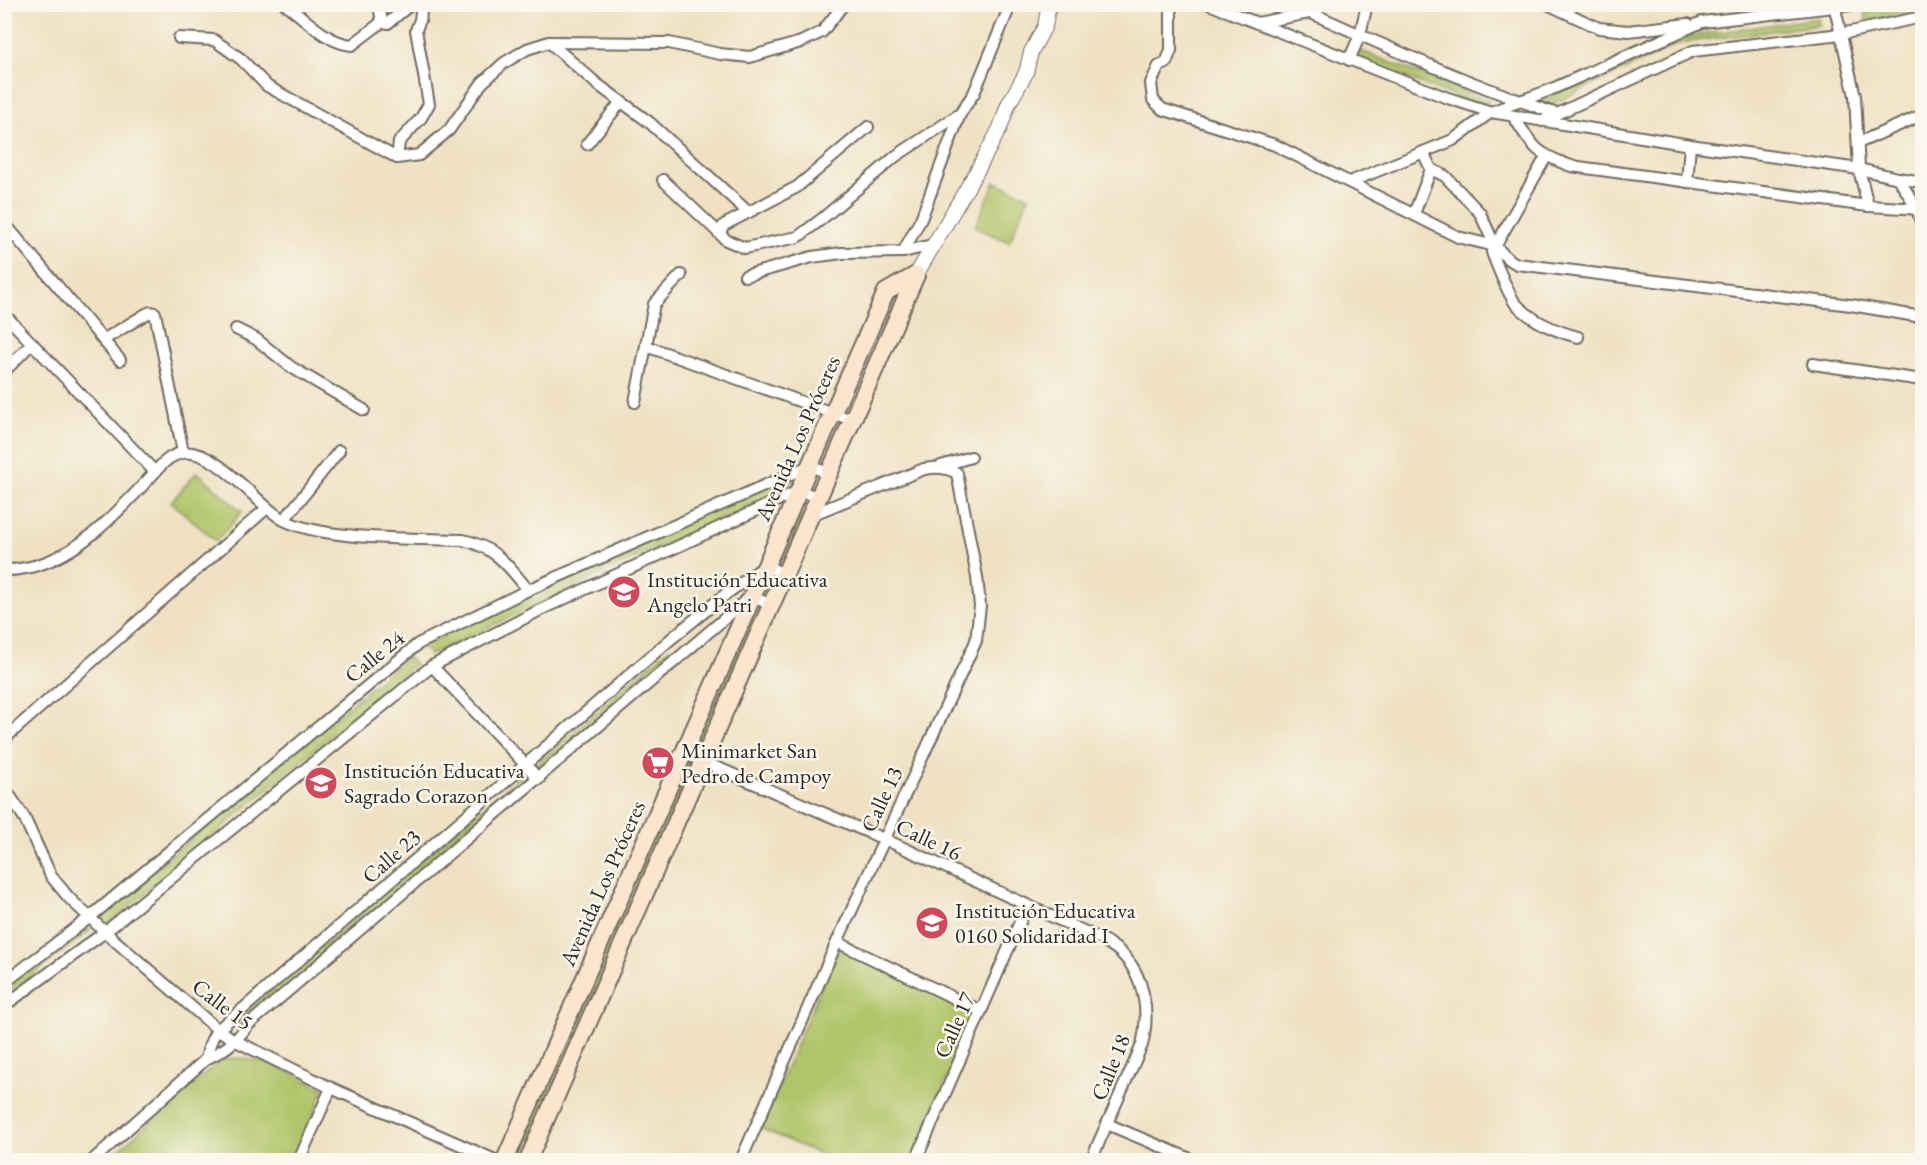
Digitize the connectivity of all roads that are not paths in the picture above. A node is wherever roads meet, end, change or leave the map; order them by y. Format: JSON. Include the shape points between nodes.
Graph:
{"nodes":[{"id":1,"x":285,"y":4,"type":"edge"},
{"id":2,"x":381,"y":4,"type":"edge"},
{"id":3,"x":411,"y":4,"type":"edge"},
{"id":4,"x":422,"y":4,"type":"edge"},
{"id":5,"x":844,"y":4,"type":"edge"},
{"id":6,"x":1009,"y":4,"type":"edge"},
{"id":7,"x":1049,"y":4,"type":"edge"},
{"id":8,"x":1171,"y":4,"type":"edge"},
{"id":9,"x":1209,"y":4,"type":"edge"},
{"id":10,"x":1291,"y":4,"type":"edge"},
{"id":11,"x":1367,"y":4,"type":"edge"},
{"id":12,"x":1547,"y":4,"type":"edge"},
{"id":13,"x":1860,"y":4,"type":"edge"},
{"id":14,"x":1834,"y":6,"type":"edge"},
{"id":15,"x":1763,"y":10,"type":"edge"},
{"id":16,"x":1310,"y":13,"type":"junction"},
{"id":17,"x":1923,"y":17,"type":"edge"},
{"id":18,"x":382,"y":22,"type":"junction"},
{"id":19,"x":1702,"y":22,"type":"junction"},
{"id":20,"x":1257,"y":24,"type":"junction"},
{"id":21,"x":1841,"y":34,"type":"junction"},
{"id":22,"x":1360,"y":35,"type":"junction"},
{"id":23,"x":178,"y":38,"type":"dead end"},
{"id":24,"x":549,"y":42,"type":"junction"},
{"id":25,"x":1350,"y":60,"type":"junction"},
{"id":26,"x":1520,"y":101,"type":"junction"},
{"id":27,"x":621,"y":102,"type":"junction"},
{"id":28,"x":1491,"y":112,"type":"junction"},
{"id":29,"x":960,"y":114,"type":"junction"},
{"id":30,"x":1557,"y":114,"type":"junction"},
{"id":31,"x":1923,"y":115,"type":"edge"},
{"id":32,"x":1514,"y":117,"type":"junction"},
{"id":33,"x":1541,"y":122,"type":"junction"},
{"id":34,"x":868,"y":127,"type":"dead end"},
{"id":35,"x":1858,"y":143,"type":"junction"},
{"id":36,"x":587,"y":144,"type":"dead end"},
{"id":37,"x":1690,"y":145,"type":"junction"},
{"id":38,"x":1423,"y":152,"type":"junction"},
{"id":39,"x":1546,"y":157,"type":"junction"},
{"id":40,"x":397,"y":158,"type":"junction"},
{"id":41,"x":1431,"y":169,"type":"junction"},
{"id":42,"x":1859,"y":169,"type":"junction"},
{"id":43,"x":1898,"y":178,"type":"junction"},
{"id":44,"x":663,"y":180,"type":"dead end"},
{"id":45,"x":1350,"y":182,"type":"junction"},
{"id":46,"x":1687,"y":182,"type":"junction"},
{"id":47,"x":1923,"y":182,"type":"edge"},
{"id":48,"x":1868,"y":207,"type":"junction"},
{"id":49,"x":1920,"y":208,"type":"edge"},
{"id":50,"x":748,"y":212,"type":"junction"},
{"id":51,"x":1414,"y":214,"type":"junction"},
{"id":52,"x":5,"y":224,"type":"edge"},
{"id":53,"x":1923,"y":226,"type":"edge"},
{"id":54,"x":719,"y":233,"type":"junction"},
{"id":55,"x":932,"y":245,"type":"junction"},
{"id":56,"x":1494,"y":246,"type":"junction"},
{"id":57,"x":903,"y":252,"type":"junction"},
{"id":58,"x":681,"y":275,"type":"dead end"},
{"id":59,"x":916,"y":275,"type":"junction"},
{"id":60,"x":745,"y":276,"type":"dead end"},
{"id":61,"x":1923,"y":317,"type":"edge"},
{"id":62,"x":6,"y":319,"type":"edge"},
{"id":63,"x":236,"y":329,"type":"dead end"},
{"id":64,"x":1578,"y":337,"type":"dead end"},
{"id":65,"x":103,"y":340,"type":"junction"},
{"id":66,"x":32,"y":343,"type":"junction"},
{"id":67,"x":646,"y":346,"type":"junction"},
{"id":68,"x":120,"y":360,"type":"dead end"},
{"id":69,"x":1813,"y":364,"type":"dead end"},
{"id":70,"x":4,"y":372,"type":"edge"},
{"id":71,"x":1923,"y":380,"type":"edge"},
{"id":72,"x":635,"y":402,"type":"dead end"},
{"id":73,"x":364,"y":410,"type":"dead end"},
{"id":74,"x":832,"y":413,"type":"junction"},
{"id":75,"x":852,"y":420,"type":"junction"},
{"id":76,"x":339,"y":451,"type":"dead end"},
{"id":77,"x":183,"y":452,"type":"junction"},
{"id":78,"x":971,"y":458,"type":"dead end"},
{"id":79,"x":809,"y":466,"type":"junction"},
{"id":80,"x":938,"y":467,"type":"junction"},
{"id":81,"x":155,"y":472,"type":"junction"},
{"id":82,"x":829,"y":473,"type":"junction"},
{"id":83,"x":798,"y":491,"type":"junction"},
{"id":84,"x":819,"y":497,"type":"junction"},
{"id":85,"x":267,"y":508,"type":"junction"},
{"id":86,"x":811,"y":515,"type":"junction"},
{"id":87,"x":284,"y":520,"type":"junction"},
{"id":88,"x":765,"y":566,"type":"junction"},
{"id":89,"x":4,"y":570,"type":"edge"},
{"id":90,"x":785,"y":574,"type":"junction"},
{"id":91,"x":528,"y":590,"type":"junction"},
{"id":92,"x":751,"y":596,"type":"junction"},
{"id":93,"x":771,"y":605,"type":"junction"},
{"id":94,"x":432,"y":666,"type":"junction"},
{"id":95,"x":4,"y":739,"type":"edge"},
{"id":96,"x":683,"y":753,"type":"junction"},
{"id":97,"x":703,"y":761,"type":"junction"},
{"id":98,"x":526,"y":765,"type":"junction"},
{"id":99,"x":539,"y":779,"type":"junction"},
{"id":100,"x":4,"y":787,"type":"edge"},
{"id":101,"x":884,"y":839,"type":"junction"},
{"id":102,"x":1027,"y":906,"type":"junction"},
{"id":103,"x":89,"y":918,"type":"junction"},
{"id":104,"x":105,"y":932,"type":"junction"},
{"id":105,"x":837,"y":942,"type":"junction"},
{"id":106,"x":4,"y":983,"type":"edge"},
{"id":107,"x":1140,"y":984,"type":"joint"},
{"id":108,"x":4,"y":1006,"type":"edge"},
{"id":109,"x":981,"y":1011,"type":"junction"},
{"id":110,"x":217,"y":1029,"type":"junction"},
{"id":111,"x":236,"y":1041,"type":"junction"},
{"id":112,"x":206,"y":1059,"type":"junction"},
{"id":113,"x":331,"y":1088,"type":"junction"},
{"id":114,"x":1107,"y":1124,"type":"junction"},
{"id":115,"x":93,"y":1161,"type":"edge"},
{"id":116,"x":299,"y":1161,"type":"edge"},
{"id":117,"x":495,"y":1161,"type":"edge"},
{"id":118,"x":505,"y":1161,"type":"edge"},
{"id":119,"x":528,"y":1161,"type":"edge"},
{"id":120,"x":741,"y":1161,"type":"edge"},
{"id":121,"x":916,"y":1161,"type":"edge"},
{"id":122,"x":1091,"y":1161,"type":"edge"},
{"id":123,"x":1193,"y":1161,"type":"edge"}],
"edges":[{"from":1,"to":18,"type":"street","via":[[319,31],[346,44],[352,45]]},
{"from":2,"to":18,"type":"street"},
{"from":3,"to":18,"type":"street","via":[[388,22]]},
{"from":4,"to":40,"type":"street","via":[[416,30],[429,104],[399,142]]},
{"from":5,"to":24,"type":"street","via":[[822,32],[750,57],[669,43]]},
{"from":6,"to":29,"type":"street","via":[[974,93]]},
{"from":7,"to":55,"type":"street","name":"Avenida Los Próceres","via":[[1045,26],[1000,128]]},
{"from":8,"to":45,"type":"street","via":[[1172,51],[1151,83],[1157,105],[1275,146]]},
{"from":9,"to":20,"type":"street"},
{"from":10,"to":16,"type":"street"},
{"from":11,"to":22,"type":"street"},
{"from":12,"to":19,"type":"street","via":[[1599,28],[1628,31]]},
{"from":13,"to":14,"type":"street"},
{"from":14,"to":15,"type":"street"},
{"from":14,"to":21,"type":"street"},
{"from":15,"to":19,"type":"street"},
{"from":16,"to":20,"type":"street"},
{"from":16,"to":22,"type":"street"},
{"from":17,"to":21,"type":"street"},
{"from":19,"to":26,"type":"street"},
{"from":20,"to":25,"type":"street"},
{"from":21,"to":30,"type":"street","via":[[1693,51]]},
{"from":21,"to":35,"type":"street","via":[[1855,96]]},
{"from":22,"to":25,"type":"street"},
{"from":22,"to":26,"type":"street"},
{"from":23,"to":40,"type":"street","via":[[214,40],[241,59],[267,86]]},
{"from":24,"to":27,"type":"street"},
{"from":24,"to":40,"type":"street","via":[[504,63],[482,83],[449,130],[419,155]]},
{"from":25,"to":28,"type":"street"},
{"from":26,"to":28,"type":"street"},
{"from":26,"to":30,"type":"street"},
{"from":27,"to":36,"type":"street"},
{"from":27,"to":50,"type":"street","via":[[649,122]]},
{"from":28,"to":32,"type":"street"},
{"from":28,"to":38,"type":"street","via":[[1453,140]]},
{"from":29,"to":54,"type":"street","via":[[896,156],[798,237],[745,248]]},
{"from":29,"to":57,"type":"street","via":[[921,219]]},
{"from":30,"to":33,"type":"street"},
{"from":31,"to":35,"type":"street"},
{"from":32,"to":33,"type":"street"},
{"from":32,"to":39,"type":"street","via":[[1531,145]]},
{"from":33,"to":37,"type":"street"},
{"from":34,"to":50,"type":"street","via":[[797,187]]},
{"from":35,"to":42,"type":"street"},
{"from":37,"to":42,"type":"street"},
{"from":37,"to":46,"type":"street"},
{"from":38,"to":41,"type":"street"},
{"from":38,"to":45,"type":"street"},
{"from":39,"to":46,"type":"street","via":[[1572,166]]},
{"from":39,"to":56,"type":"street"},
{"from":41,"to":51,"type":"street"},
{"from":41,"to":56,"type":"street","via":[[1445,176],[1480,213]]},
{"from":42,"to":43,"type":"street"},
{"from":42,"to":48,"type":"street"},
{"from":43,"to":47,"type":"street"},
{"from":43,"to":49,"type":"street"},
{"from":44,"to":54,"type":"street"},
{"from":45,"to":51,"type":"street"},
{"from":46,"to":48,"type":"street"},
{"from":48,"to":49,"type":"street"},
{"from":49,"to":53,"type":"street"},
{"from":50,"to":54,"type":"street","via":[[724,225]]},
{"from":51,"to":56,"type":"street","via":[[1458,237]]},
{"from":52,"to":65,"type":"street"},
{"from":55,"to":57,"type":"street"},
{"from":55,"to":59,"type":"street","name":"Avenida Los Próceres"},
{"from":56,"to":61,"type":"street","via":[[1517,264]]},
{"from":56,"to":64,"type":"street","via":[[1492,252],[1516,304],[1541,324]]},
{"from":57,"to":60,"type":"street","via":[[812,256]]},
{"from":58,"to":67,"type":"street","via":[[654,304]]},
{"from":59,"to":74,"type":"main road","name":"Avenida Los Próceres","via":[[886,292]]},
{"from":59,"to":75,"type":"main road","name":"Avenida Los Próceres"},
{"from":62,"to":66,"type":"street"},
{"from":63,"to":73,"type":"street"},
{"from":65,"to":68,"type":"street"},
{"from":65,"to":77,"type":"street","via":[[146,314],[155,313]]},
{"from":66,"to":70,"type":"street"},
{"from":66,"to":81,"type":"street"},
{"from":67,"to":72,"type":"street"},
{"from":67,"to":74,"type":"street"},
{"from":69,"to":71,"type":"street"},
{"from":74,"to":75,"type":"street"},
{"from":74,"to":79,"type":"main road","name":"Avenida Los Próceres"},
{"from":75,"to":82,"type":"main road","name":"Avenida Los Próceres"},
{"from":76,"to":87,"type":"street"},
{"from":77,"to":81,"type":"street"},
{"from":77,"to":85,"type":"street","via":[[200,454],[212,461]]},
{"from":78,"to":80,"type":"street"},
{"from":79,"to":82,"type":"street"},
{"from":79,"to":83,"type":"main road","name":"Avenida Los Próceres"},
{"from":79,"to":91,"type":"street","name":"Calle 24"},
{"from":80,"to":86,"type":"street","via":[[924,469]]},
{"from":80,"to":101,"type":"street","name":"Calle 13","via":[[957,473],[977,577],[980,606],[976,641]]},
{"from":81,"to":89,"type":"street","via":[[78,545],[32,567]]},
{"from":82,"to":84,"type":"main road","name":"Avenida Los Próceres"},
{"from":83,"to":84,"type":"street"},
{"from":83,"to":88,"type":"main road","name":"Avenida Los Próceres"},
{"from":83,"to":94,"type":"street","name":"Calle 24","via":[[542,609]]},
{"from":84,"to":86,"type":"main road","name":"Avenida Los Próceres"},
{"from":85,"to":87,"type":"street"},
{"from":85,"to":95,"type":"street"},
{"from":86,"to":90,"type":"main road","name":"Avenida Los Próceres"},
{"from":87,"to":91,"type":"street","via":[[336,533],[478,543],[494,552]]},
{"from":88,"to":90,"type":"street"},
{"from":88,"to":92,"type":"main road","name":"Avenida Los Próceres"},
{"from":88,"to":98,"type":"street","name":"Calle 23","via":[[672,638]]},
{"from":90,"to":93,"type":"main road","name":"Avenida Los Próceres"},
{"from":91,"to":103,"type":"street","name":"Calle 24","via":[[418,644]]},
{"from":92,"to":93,"type":"street"},
{"from":92,"to":96,"type":"main road","name":"Avenida Los Próceres"},
{"from":92,"to":99,"type":"street","name":"Calle 23"},
{"from":93,"to":97,"type":"main road","name":"Avenida Los Próceres"},
{"from":94,"to":98,"type":"street"},
{"from":94,"to":104,"type":"street","name":"Calle 24"},
{"from":96,"to":97,"type":"street","name":"Calle 16"},
{"from":96,"to":118,"type":"main road","name":"Avenida Los Próceres"},
{"from":97,"to":101,"type":"street","name":"Calle 16"},
{"from":97,"to":119,"type":"main road","name":"Avenida Los Próceres"},
{"from":98,"to":99,"type":"street"},
{"from":98,"to":110,"type":"street","name":"Calle 23"},
{"from":99,"to":111,"type":"street","name":"Calle 23","via":[[249,1025]]},
{"from":100,"to":103,"type":"street","name":"Calle 15","via":[[24,817],[51,876]]},
{"from":101,"to":102,"type":"street","name":"Calle 16"},
{"from":101,"to":105,"type":"street","name":"Calle 13"},
{"from":102,"to":107,"type":"street","name":"Calle 16","via":[[1121,952]]},
{"from":102,"to":109,"type":"street","name":"Calle 17"},
{"from":103,"to":104,"type":"street","name":"Calle 15"},
{"from":103,"to":106,"type":"street","name":"Calle 24"},
{"from":104,"to":108,"type":"street","name":"Calle 24"},
{"from":104,"to":110,"type":"street","name":"Calle 15"},
{"from":105,"to":109,"type":"street"},
{"from":105,"to":120,"type":"street","name":"Calle 13"},
{"from":107,"to":114,"type":"street","name":"Calle 18","via":[[1146,1030]]},
{"from":109,"to":121,"type":"street","name":"Calle 17"},
{"from":110,"to":111,"type":"street","name":"Calle 15"},
{"from":110,"to":112,"type":"street","name":"Calle 23"},
{"from":111,"to":112,"type":"street","name":"Calle 23"},
{"from":111,"to":113,"type":"street","name":"Calle 15"},
{"from":112,"to":115,"type":"street","name":"Calle 23"},
{"from":113,"to":116,"type":"street"},
{"from":113,"to":117,"type":"street","name":"Calle 15"},
{"from":114,"to":122,"type":"street","name":"Calle 18"},
{"from":114,"to":123,"type":"street"}]}
